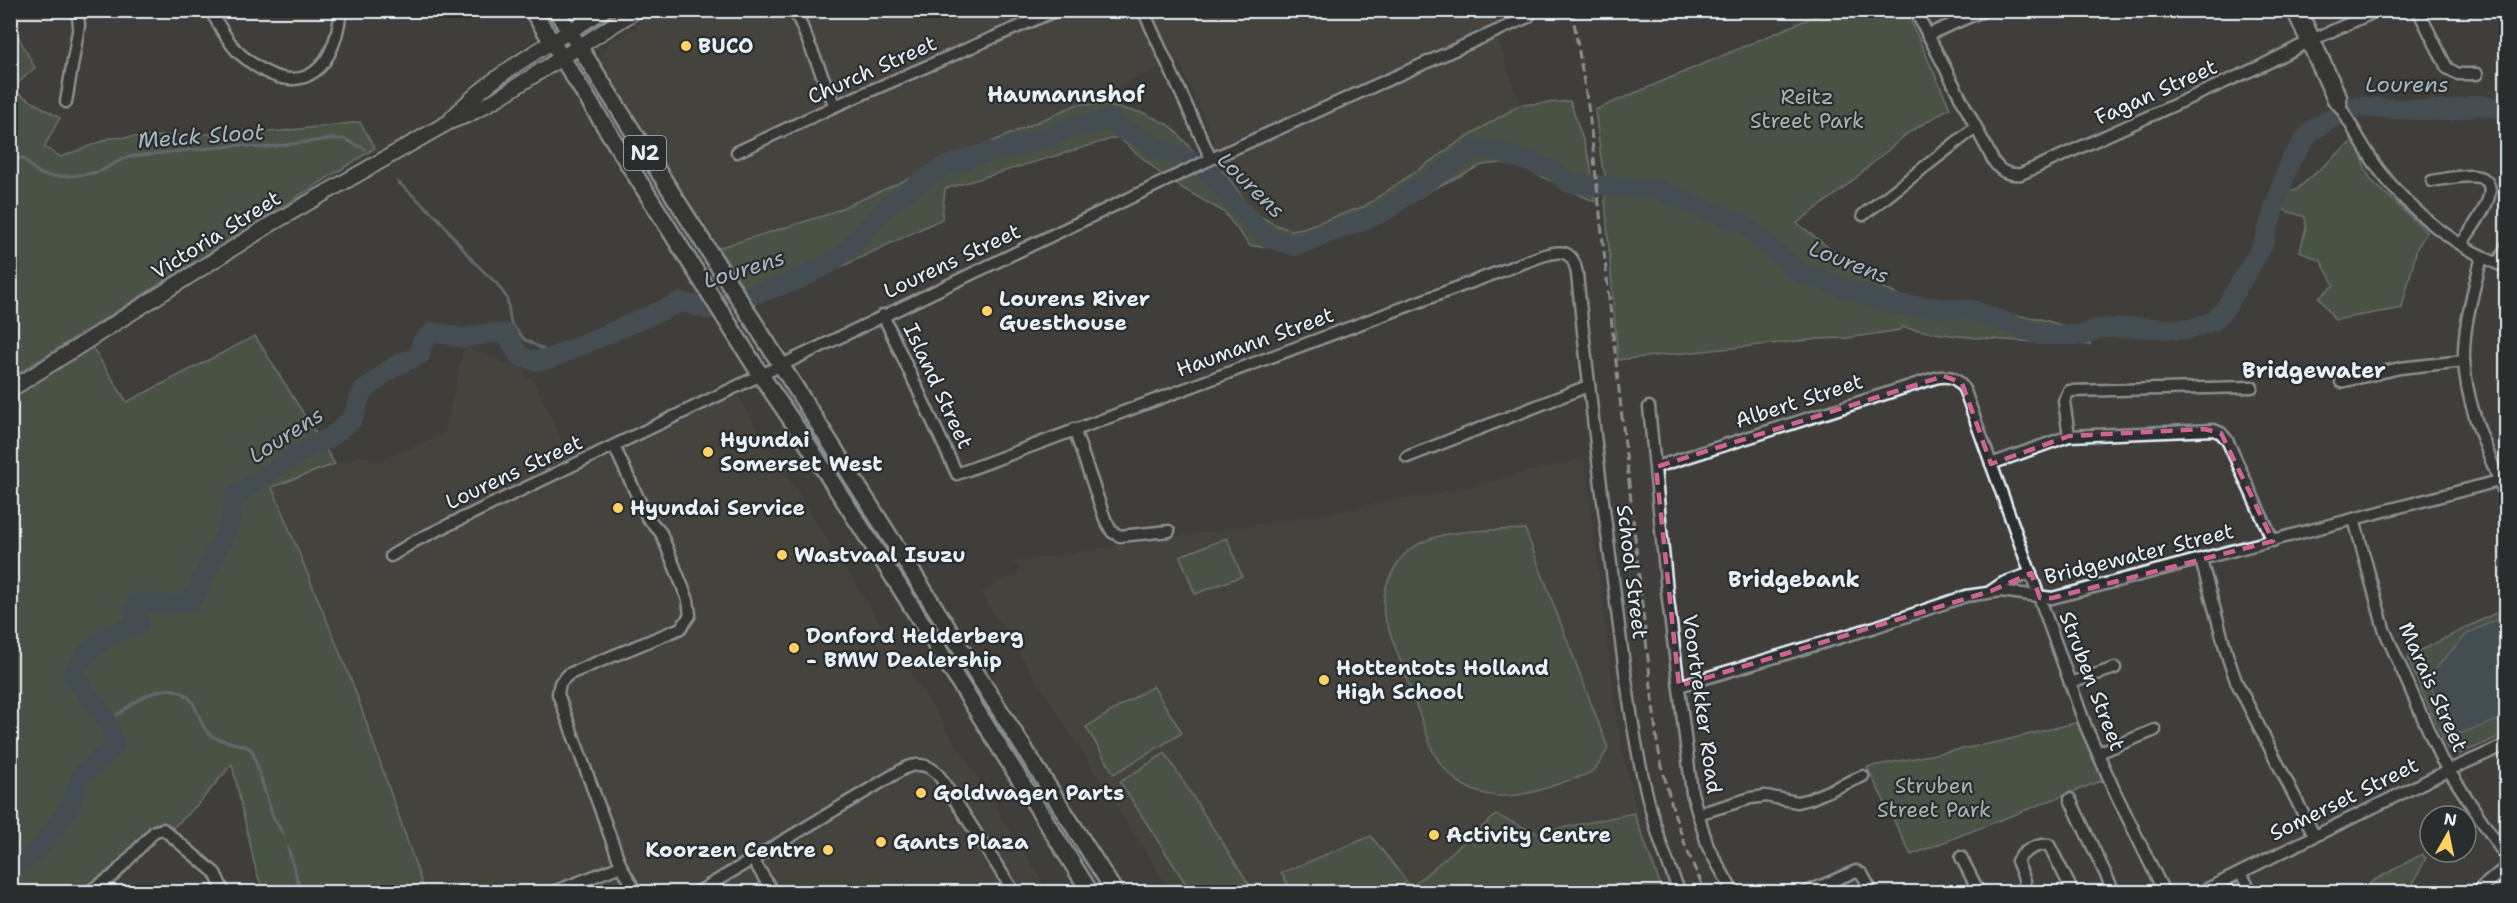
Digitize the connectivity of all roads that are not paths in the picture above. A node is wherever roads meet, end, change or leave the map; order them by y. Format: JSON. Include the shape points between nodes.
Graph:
{"nodes":[{"id":1,"x":77,"y":10,"type":"edge"},
{"id":2,"x":210,"y":10,"type":"edge"},
{"id":3,"x":341,"y":10,"type":"edge"},
{"id":4,"x":532,"y":10,"type":"edge"},
{"id":5,"x":556,"y":10,"type":"edge"},
{"id":6,"x":604,"y":10,"type":"edge"},
{"id":7,"x":637,"y":10,"type":"edge"},
{"id":8,"x":795,"y":10,"type":"edge"},
{"id":9,"x":1057,"y":10,"type":"edge"},
{"id":10,"x":1143,"y":10,"type":"edge"},
{"id":11,"x":1533,"y":10,"type":"edge"},
{"id":12,"x":1915,"y":10,"type":"edge"},
{"id":13,"x":1985,"y":10,"type":"edge"},
{"id":14,"x":2292,"y":10,"type":"edge"},
{"id":15,"x":2301,"y":10,"type":"edge"},
{"id":16,"x":2379,"y":10,"type":"edge"},
{"id":17,"x":2418,"y":10,"type":"edge"},
{"id":18,"x":569,"y":31,"type":"junction"},
{"id":19,"x":1927,"y":35,"type":"junction"},
{"id":20,"x":552,"y":41,"type":"junction"},
{"id":21,"x":2310,"y":41,"type":"junction"},
{"id":22,"x":579,"y":46,"type":"junction"},
{"id":23,"x":563,"y":57,"type":"junction"},
{"id":24,"x":2477,"y":74,"type":"dead end"},
{"id":25,"x":66,"y":102,"type":"dead end"},
{"id":26,"x":835,"y":106,"type":"junction"},
{"id":27,"x":449,"y":122,"type":"junction"},
{"id":28,"x":1976,"y":128,"type":"junction"},
{"id":29,"x":737,"y":152,"type":"dead end"},
{"id":30,"x":1206,"y":161,"type":"junction"},
{"id":31,"x":2432,"y":181,"type":"dead end"},
{"id":32,"x":1863,"y":215,"type":"dead end"},
{"id":33,"x":2462,"y":243,"type":"junction"},
{"id":34,"x":2506,"y":247,"type":"edge"},
{"id":35,"x":1567,"y":254,"type":"joint"},
{"id":36,"x":2482,"y":256,"type":"junction"},
{"id":37,"x":2502,"y":266,"type":"edge"},
{"id":38,"x":883,"y":315,"type":"junction"},
{"id":39,"x":2464,"y":361,"type":"junction"},
{"id":40,"x":780,"y":363,"type":"junction"},
{"id":41,"x":760,"y":374,"type":"junction"},
{"id":42,"x":1956,"y":378,"type":"joint"},
{"id":43,"x":2341,"y":382,"type":"dead end"},
{"id":44,"x":1588,"y":386,"type":"junction"},
{"id":45,"x":2252,"y":387,"type":"dead end"},
{"id":46,"x":10,"y":390,"type":"edge"},
{"id":47,"x":1649,"y":407,"type":"dead end"},
{"id":48,"x":1074,"y":429,"type":"junction"},
{"id":49,"x":2069,"y":436,"type":"junction"},
{"id":50,"x":614,"y":446,"type":"junction"},
{"id":51,"x":1407,"y":456,"type":"dead end"},
{"id":52,"x":1991,"y":464,"type":"junction"},
{"id":53,"x":1656,"y":467,"type":"junction"},
{"id":54,"x":957,"y":474,"type":"joint"},
{"id":55,"x":2503,"y":480,"type":"edge"},
{"id":56,"x":2506,"y":496,"type":"edge"},
{"id":57,"x":2354,"y":519,"type":"junction"},
{"id":58,"x":1169,"y":531,"type":"dead end"},
{"id":59,"x":2273,"y":541,"type":"junction"},
{"id":60,"x":391,"y":556,"type":"dead end"},
{"id":61,"x":2201,"y":560,"type":"junction"},
{"id":62,"x":2031,"y":573,"type":"junction"},
{"id":63,"x":1991,"y":591,"type":"junction"},
{"id":64,"x":2040,"y":598,"type":"junction"},
{"id":65,"x":2115,"y":668,"type":"dead end"},
{"id":66,"x":2070,"y":683,"type":"junction"},
{"id":67,"x":1680,"y":686,"type":"junction"},
{"id":68,"x":2155,"y":730,"type":"dead end"},
{"id":69,"x":2506,"y":746,"type":"edge"},
{"id":70,"x":2098,"y":753,"type":"junction"},
{"id":71,"x":2449,"y":770,"type":"junction"},
{"id":72,"x":1863,"y":776,"type":"dead end"},
{"id":73,"x":2070,"y":799,"type":"dead end"},
{"id":74,"x":1698,"y":814,"type":"junction"},
{"id":75,"x":2314,"y":835,"type":"junction"},
{"id":76,"x":1961,"y":857,"type":"dead end"},
{"id":77,"x":2506,"y":857,"type":"edge"},
{"id":78,"x":753,"y":860,"type":"junction"},
{"id":79,"x":621,"y":866,"type":"junction"},
{"id":80,"x":2506,"y":867,"type":"edge"},
{"id":81,"x":2241,"y":873,"type":"junction"},
{"id":82,"x":88,"y":892,"type":"edge"},
{"id":83,"x":224,"y":892,"type":"edge"},
{"id":84,"x":553,"y":892,"type":"edge"},
{"id":85,"x":636,"y":892,"type":"edge"},
{"id":86,"x":698,"y":892,"type":"edge"},
{"id":87,"x":773,"y":892,"type":"edge"},
{"id":88,"x":1014,"y":892,"type":"edge"},
{"id":89,"x":1090,"y":892,"type":"edge"},
{"id":90,"x":1115,"y":892,"type":"edge"},
{"id":91,"x":1680,"y":892,"type":"edge"},
{"id":92,"x":1732,"y":892,"type":"edge"},
{"id":93,"x":1807,"y":892,"type":"edge"},
{"id":94,"x":1872,"y":892,"type":"edge"},
{"id":95,"x":1979,"y":892,"type":"edge"},
{"id":96,"x":2022,"y":892,"type":"edge"},
{"id":97,"x":2073,"y":892,"type":"edge"},
{"id":98,"x":2114,"y":892,"type":"edge"},
{"id":99,"x":2164,"y":892,"type":"edge"},
{"id":100,"x":2201,"y":892,"type":"edge"},
{"id":101,"x":2251,"y":892,"type":"edge"},
{"id":102,"x":2476,"y":892,"type":"edge"}],
"edges":[{"from":1,"to":25,"type":"street","via":[[79,26]]},
{"from":2,"to":3,"type":"street","via":[[238,52],[279,78],[295,80],[310,75],[328,57]]},
{"from":4,"to":20,"type":"highway","number":"N2"},
{"from":5,"to":18,"type":"highway","number":"N2"},
{"from":6,"to":18,"type":"main road","name":"Victoria Street"},
{"from":7,"to":22,"type":"main road","name":"Victoria Street"},
{"from":8,"to":26,"type":"street"},
{"from":9,"to":26,"type":"street","name":"Church Street"},
{"from":10,"to":30,"type":"street"},
{"from":11,"to":30,"type":"street","name":"Lourens Street","via":[[1528,17]]},
{"from":12,"to":19,"type":"street"},
{"from":13,"to":19,"type":"street"},
{"from":14,"to":21,"type":"street"},
{"from":15,"to":21,"type":"street"},
{"from":16,"to":21,"type":"street","name":"Fagan Street"},
{"from":17,"to":24,"type":"street","via":[[2447,68],[2458,74]]},
{"from":18,"to":20,"type":"main road","name":"Victoria Street"},
{"from":18,"to":22,"type":"highway","number":"N2"},
{"from":19,"to":28,"type":"street"},
{"from":20,"to":23,"type":"highway","number":"N2"},
{"from":20,"to":27,"type":"main road","name":"Victoria Street","via":[[466,104]]},
{"from":21,"to":28,"type":"street","name":"Fagan Street","via":[[2021,174],[2007,174],[1998,168]]},
{"from":21,"to":33,"type":"street","via":[[2363,145],[2400,194]]},
{"from":22,"to":23,"type":"main road","name":"Victoria Street"},
{"from":22,"to":40,"type":"highway","number":"N2"},
{"from":23,"to":27,"type":"main road","name":"Victoria Street","via":[[470,114]]},
{"from":23,"to":41,"type":"highway","number":"N2"},
{"from":26,"to":29,"type":"street","name":"Church Street"},
{"from":27,"to":46,"type":"main road","name":"Victoria Street","via":[[271,224]]},
{"from":28,"to":32,"type":"street"},
{"from":30,"to":38,"type":"street","name":"Lourens Street"},
{"from":31,"to":33,"type":"street","via":[[2478,177],[2490,187],[2490,198]]},
{"from":33,"to":36,"type":"street"},
{"from":34,"to":37,"type":"street"},
{"from":35,"to":44,"type":"street","name":"School Street","via":[[1575,262]]},
{"from":35,"to":48,"type":"street","name":"Haumann Street","via":[[1539,257]]},
{"from":36,"to":37,"type":"street"},
{"from":36,"to":39,"type":"street","via":[[2466,328]]},
{"from":38,"to":40,"type":"street","name":"Lourens Street"},
{"from":38,"to":54,"type":"street","name":"Island Street"},
{"from":39,"to":43,"type":"street","via":[[2400,368]]},
{"from":39,"to":55,"type":"street","via":[[2474,409]]},
{"from":40,"to":41,"type":"street","name":"Lourens Street"},
{"from":40,"to":90,"type":"highway","number":"N2"},
{"from":41,"to":50,"type":"street","name":"Lourens Street"},
{"from":41,"to":89,"type":"highway","number":"N2","via":[[899,586]]},
{"from":42,"to":52,"type":"street","name":"Struben Street","via":[[1962,383]]},
{"from":42,"to":53,"type":"street","name":"Albert Street","via":[[1935,378]]},
{"from":44,"to":51,"type":"street"},
{"from":44,"to":91,"type":"street","name":"School Street","via":[[1633,728],[1649,803],[1666,862]]},
{"from":45,"to":49,"type":"street","via":[[2069,391],[2064,401]]},
{"from":47,"to":53,"type":"street","name":"Voortrekker Road"},
{"from":48,"to":54,"type":"street","name":"Haumann Street"},
{"from":48,"to":58,"type":"street","via":[[1112,532],[1120,536]]},
{"from":49,"to":52,"type":"street"},
{"from":49,"to":59,"type":"street","via":[[2204,429],[2221,433]]},
{"from":50,"to":60,"type":"street","name":"Lourens Street"},
{"from":50,"to":79,"type":"street","via":[[647,517],[661,533],[690,604],[688,620],[681,628],[569,674],[558,688],[559,700]]},
{"from":52,"to":62,"type":"street","name":"Struben Street"},
{"from":53,"to":67,"type":"street","name":"Voortrekker Road"},
{"from":55,"to":56,"type":"street"},
{"from":55,"to":57,"type":"street","name":"Bridgewater Street"},
{"from":57,"to":59,"type":"street","name":"Bridgewater Street"},
{"from":57,"to":71,"type":"street","name":"Marais Street","via":[[2384,629]]},
{"from":59,"to":61,"type":"street","name":"Bridgewater Street"},
{"from":61,"to":64,"type":"street","name":"Bridgewater Street"},
{"from":61,"to":75,"type":"street","via":[[2236,681]]},
{"from":62,"to":63,"type":"street"},
{"from":62,"to":64,"type":"street","name":"Struben Street"},
{"from":63,"to":64,"type":"street","name":"Bridgewater Street"},
{"from":63,"to":67,"type":"street","name":"Bridgewater Street"},
{"from":64,"to":66,"type":"street","name":"Struben Street"},
{"from":65,"to":66,"type":"street"},
{"from":66,"to":70,"type":"street","name":"Struben Street"},
{"from":67,"to":74,"type":"street","name":"Voortrekker Road","via":[[1692,793]]},
{"from":68,"to":70,"type":"street"},
{"from":69,"to":71,"type":"street","name":"Somerset Street"},
{"from":70,"to":99,"type":"street","name":"Struben Street"},
{"from":71,"to":75,"type":"street","name":"Somerset Street"},
{"from":71,"to":77,"type":"street","name":"Marais Street"},
{"from":72,"to":74,"type":"street","via":[[1797,802],[1758,797]]},
{"from":73,"to":98,"type":"street"},
{"from":74,"to":92,"type":"street","name":"Voortrekker Road","via":[[1708,847]]},
{"from":75,"to":81,"type":"street","name":"Somerset Street"},
{"from":76,"to":95,"type":"street"},
{"from":78,"to":86,"type":"street"},
{"from":78,"to":87,"type":"street"},
{"from":78,"to":88,"type":"street","via":[[905,768],[921,765],[932,768],[940,777]]},
{"from":79,"to":84,"type":"street"},
{"from":79,"to":85,"type":"street"},
{"from":80,"to":102,"type":"street"},
{"from":81,"to":100,"type":"street","name":"Somerset Street"},
{"from":81,"to":101,"type":"street"},
{"from":82,"to":83,"type":"street","via":[[113,876],[155,831],[163,829],[215,873]]},
{"from":93,"to":94,"type":"street","via":[[1856,871]]},
{"from":96,"to":97,"type":"street","via":[[2025,881],[2017,861],[2024,853],[2047,844]]}]}
